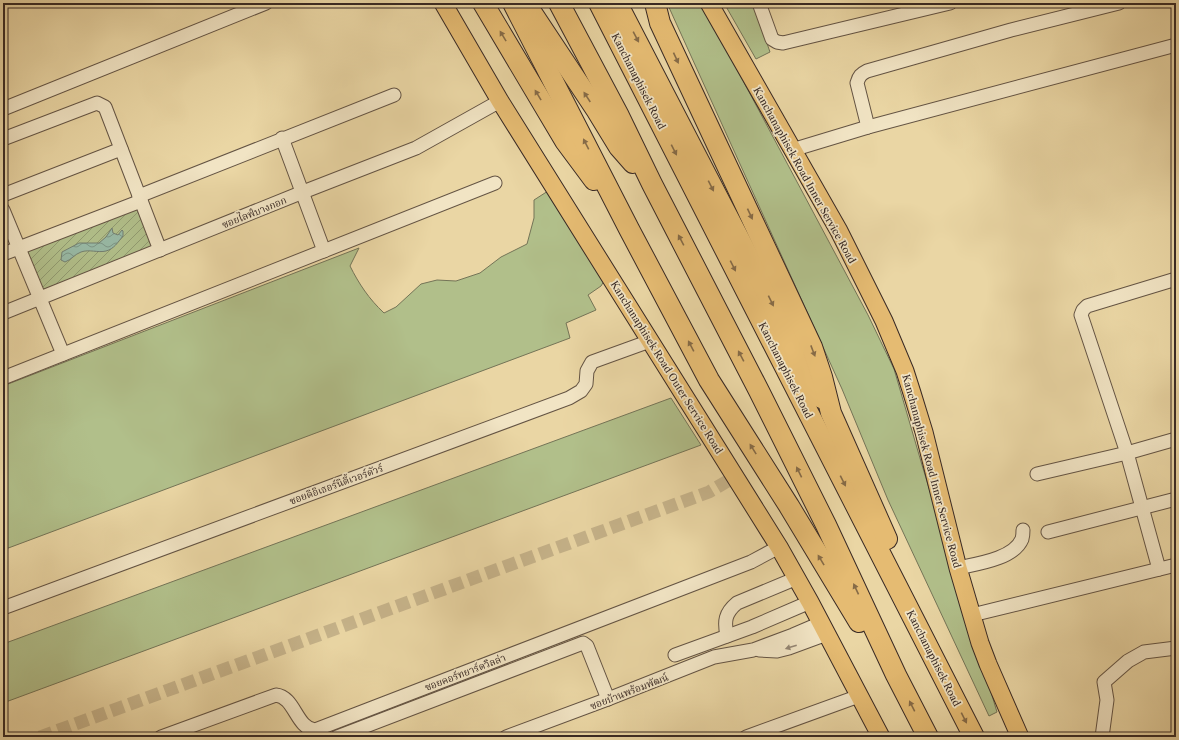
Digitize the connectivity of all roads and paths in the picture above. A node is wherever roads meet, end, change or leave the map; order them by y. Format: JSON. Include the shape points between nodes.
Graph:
{"nodes":[{"id":1,"x":266,"y":3,"type":"edge"},
{"id":2,"x":443,"y":3,"type":"edge"},
{"id":3,"x":514,"y":3,"type":"edge"},
{"id":4,"x":526,"y":3,"type":"edge"},
{"id":5,"x":559,"y":3,"type":"edge"},
{"id":6,"x":598,"y":3,"type":"edge"},
{"id":7,"x":617,"y":3,"type":"edge"},
{"id":8,"x":643,"y":3,"type":"edge"},
{"id":9,"x":655,"y":3,"type":"edge"},
{"id":10,"x":709,"y":3,"type":"edge"},
{"id":11,"x":759,"y":3,"type":"edge"},
{"id":12,"x":950,"y":3,"type":"edge"},
{"id":13,"x":1119,"y":3,"type":"edge"},
{"id":14,"x":486,"y":6,"type":"edge"},
{"id":15,"x":660,"y":23,"type":"junction"},
{"id":16,"x":1176,"y":46,"type":"edge"},
{"id":17,"x":394,"y":95,"type":"dead end"},
{"id":18,"x":500,"y":101,"type":"junction"},
{"id":19,"x":3,"y":109,"type":"edge"},
{"id":20,"x":868,"y":127,"type":"junction"},
{"id":21,"x":282,"y":138,"type":"junction"},
{"id":22,"x":3,"y":139,"type":"edge"},
{"id":23,"x":121,"y":149,"type":"junction"},
{"id":24,"x":792,"y":150,"type":"junction"},
{"id":25,"x":495,"y":183,"type":"dead end"},
{"id":26,"x":652,"y":184,"type":"junction"},
{"id":27,"x":303,"y":192,"type":"junction"},
{"id":28,"x":3,"y":195,"type":"edge"},
{"id":29,"x":140,"y":198,"type":"junction"},
{"id":30,"x":3,"y":210,"type":"edge"},
{"id":31,"x":629,"y":229,"type":"junction"},
{"id":32,"x":19,"y":248,"type":"junction"},
{"id":33,"x":160,"y":250,"type":"junction"},
{"id":34,"x":324,"y":251,"type":"junction"},
{"id":35,"x":3,"y":254,"type":"edge"},
{"id":36,"x":1176,"y":279,"type":"edge"},
{"id":37,"x":40,"y":298,"type":"junction"},
{"id":38,"x":3,"y":313,"type":"edge"},
{"id":39,"x":650,"y":341,"type":"junction"},
{"id":40,"x":63,"y":354,"type":"junction"},
{"id":41,"x":3,"y":378,"type":"edge"},
{"id":42,"x":831,"y":413,"type":"junction"},
{"id":43,"x":1176,"y":439,"type":"edge"},
{"id":44,"x":1127,"y":453,"type":"junction"},
{"id":45,"x":1038,"y":474,"type":"dead end"},
{"id":46,"x":1176,"y":499,"type":"edge"},
{"id":47,"x":1143,"y":508,"type":"junction"},
{"id":48,"x":1023,"y":530,"type":"dead end"},
{"id":49,"x":1048,"y":532,"type":"dead end"},
{"id":50,"x":780,"y":547,"type":"junction"},
{"id":51,"x":1176,"y":565,"type":"edge"},
{"id":52,"x":958,"y":568,"type":"junction"},
{"id":53,"x":1159,"y":569,"type":"junction"},
{"id":54,"x":797,"y":578,"type":"junction"},
{"id":55,"x":810,"y":602,"type":"junction"},
{"id":56,"x":3,"y":608,"type":"edge"},
{"id":57,"x":972,"y":614,"type":"junction"},
{"id":58,"x":824,"y":628,"type":"junction"},
{"id":59,"x":921,"y":633,"type":"junction"},
{"id":60,"x":728,"y":636,"type":"junction"},
{"id":61,"x":1176,"y":648,"type":"edge"},
{"id":62,"x":675,"y":656,"type":"dead end"},
{"id":63,"x":896,"y":675,"type":"junction"},
{"id":64,"x":859,"y":696,"type":"junction"},
{"id":65,"x":608,"y":699,"type":"junction"},
{"id":66,"x":161,"y":737,"type":"edge"},
{"id":67,"x":337,"y":737,"type":"edge"},
{"id":68,"x":506,"y":737,"type":"edge"},
{"id":69,"x":746,"y":737,"type":"edge"},
{"id":70,"x":881,"y":737,"type":"edge"},
{"id":71,"x":928,"y":737,"type":"edge"},
{"id":72,"x":974,"y":737,"type":"edge"},
{"id":73,"x":1020,"y":737,"type":"edge"},
{"id":74,"x":1102,"y":737,"type":"edge"}],
"edges":[{"from":1,"to":19,"type":"street"},
{"from":2,"to":18,"type":"main road","name":"Kanchanaphisek Road Outer Service Road"},
{"from":31,"to":3,"type":"highway","one_way":true},
{"from":26,"to":4,"type":"highway","one_way":true,"via":[[619,148]]},
{"from":5,"to":26,"type":"highway"},
{"from":6,"to":59,"type":"highway","name":"Kanchanaphisek Road","one_way":true},
{"from":7,"to":42,"type":"highway","one_way":true,"via":[[757,273],[808,378]]},
{"from":8,"to":15,"type":"highway"},
{"from":9,"to":15,"type":"highway"},
{"from":10,"to":24,"type":"main road","name":"Kanchanaphisek Road Inner Service Road"},
{"from":11,"to":12,"type":"street","via":[[772,39],[783,43]]},
{"from":13,"to":20,"type":"street","via":[[1011,30],[867,71],[861,74],[857,83]]},
{"from":31,"to":14,"type":"highway","one_way":true,"via":[[565,141]]},
{"from":15,"to":42,"type":"highway","one_way":true,"via":[[812,347]]},
{"from":16,"to":20,"type":"street"},
{"from":17,"to":21,"type":"street"},
{"from":18,"to":27,"type":"street","name":"ซอยไลฟ์บางกอก","via":[[416,148]]},
{"from":18,"to":39,"type":"main road","name":"Kanchanaphisek Road Outer Service Road"},
{"from":20,"to":24,"type":"street"},
{"from":21,"to":27,"type":"street"},
{"from":21,"to":29,"type":"street"},
{"from":22,"to":23,"type":"street","via":[[97,103],[105,107]]},
{"from":23,"to":28,"type":"street"},
{"from":23,"to":29,"type":"street"},
{"from":24,"to":52,"type":"main road","name":"Kanchanaphisek Road Inner Service Road","via":[[839,231],[905,371],[924,432]]},
{"from":25,"to":34,"type":"street"},
{"from":63,"to":26,"type":"highway","one_way":true,"via":[[826,525]]},
{"from":27,"to":33,"type":"street","name":"ซอยไลฟ์บางกอก"},
{"from":27,"to":34,"type":"street"},
{"from":29,"to":32,"type":"street"},
{"from":29,"to":33,"type":"street"},
{"from":30,"to":32,"type":"street"},
{"from":63,"to":31,"type":"highway","one_way":true,"via":[[857,619],[709,380]]},
{"from":32,"to":35,"type":"street"},
{"from":32,"to":37,"type":"street"},
{"from":33,"to":37,"type":"street","name":"ซอยไลฟ์บางกอก"},
{"from":34,"to":40,"type":"street"},
{"from":36,"to":44,"type":"street","via":[[1087,306],[1081,315]]},
{"from":37,"to":38,"type":"street","name":"ซอยไลฟ์บางกอก"},
{"from":37,"to":40,"type":"street"},
{"from":39,"to":50,"type":"main road","name":"Kanchanaphisek Road Outer Service Road"},
{"from":39,"to":56,"type":"street","name":"ซอยดิอิเธอร์นิตี้เวอร์ดัวร์","via":[[592,362],[587,371],[586,384],[581,391],[569,398]]},
{"from":40,"to":41,"type":"street"},
{"from":42,"to":59,"type":"highway","via":[[891,549]]},
{"from":43,"to":44,"type":"street"},
{"from":44,"to":45,"type":"street"},
{"from":44,"to":47,"type":"street"},
{"from":46,"to":47,"type":"street"},
{"from":47,"to":49,"type":"street"},
{"from":47,"to":53,"type":"street"},
{"from":48,"to":52,"type":"street","via":[[1022,540],[1010,552],[998,558]]},
{"from":50,"to":54,"type":"main road","name":"Kanchanaphisek Road Outer Service Road"},
{"from":50,"to":66,"type":"street","name":"ซอยคอร์ทยาร์ดวิลล่า","via":[[751,562],[315,730],[304,725],[285,698],[276,695]]},
{"from":51,"to":53,"type":"street"},
{"from":52,"to":57,"type":"main road","name":"Kanchanaphisek Road Inner Service Road"},
{"from":53,"to":57,"type":"street"},
{"from":54,"to":55,"type":"main road","name":"Kanchanaphisek Road Outer Service Road"},
{"from":54,"to":60,"type":"street","via":[[737,603],[731,608],[725,624]]},
{"from":55,"to":58,"type":"main road","name":"Kanchanaphisek Road Outer Service Road"},
{"from":55,"to":60,"type":"street"},
{"from":57,"to":73,"type":"main road","name":"Kanchanaphisek Road Inner Service Road","via":[[988,664]]},
{"from":58,"to":64,"type":"main road","name":"Kanchanaphisek Road Outer Service Road"},
{"from":58,"to":65,"type":"street","name":"ซอยบ้านพร้อมพัฒน์","via":[[789,648],[753,650],[714,657]]},
{"from":59,"to":72,"type":"highway","name":"Kanchanaphisek Road","one_way":true},
{"from":60,"to":62,"type":"street"},
{"from":61,"to":74,"type":"street","via":[[1144,652],[1128,661],[1104,682],[1107,700]]},
{"from":71,"to":63,"type":"highway","one_way":true},
{"from":64,"to":69,"type":"street"},
{"from":64,"to":70,"type":"main road","name":"Kanchanaphisek Road Outer Service Road"},
{"from":65,"to":67,"type":"street","via":[[587,646],[583,643]]},
{"from":65,"to":68,"type":"street","name":"ซอยบ้านพร้อมพัฒน์"}]}
